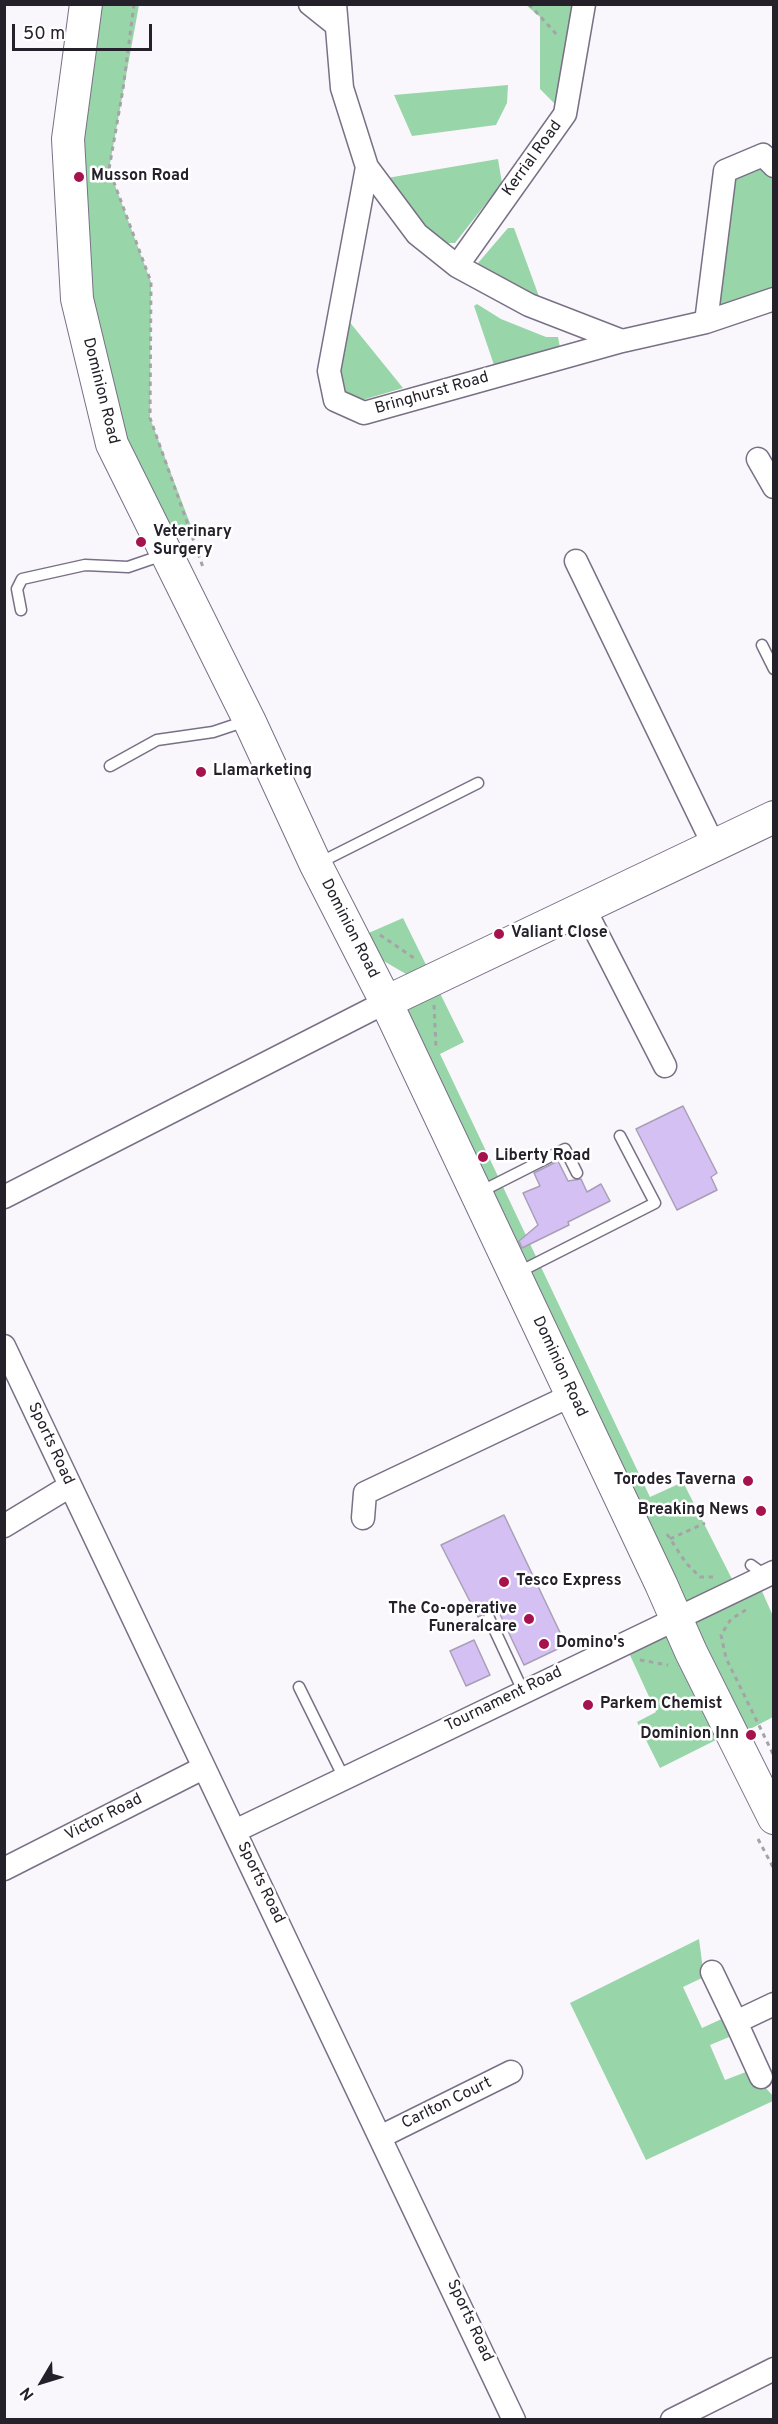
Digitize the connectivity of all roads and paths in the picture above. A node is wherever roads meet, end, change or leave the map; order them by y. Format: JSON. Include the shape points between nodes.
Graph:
{"nodes":[{"id":1,"x":86,"y":4,"type":"edge"},
{"id":2,"x":134,"y":4,"type":"edge"},
{"id":3,"x":310,"y":4,"type":"edge"},
{"id":4,"x":529,"y":4,"type":"edge"},
{"id":5,"x":589,"y":5,"type":"edge"},
{"id":6,"x":335,"y":14,"type":"edge"},
{"id":7,"x":576,"y":54,"type":"junction"},
{"id":8,"x":367,"y":166,"type":"junction"},
{"id":9,"x":774,"y":166,"type":"edge"},
{"id":10,"x":457,"y":266,"type":"junction"},
{"id":11,"x":774,"y":299,"type":"edge"},
{"id":12,"x":706,"y":322,"type":"junction"},
{"id":13,"x":622,"y":341,"type":"junction"},
{"id":14,"x":758,"y":459,"type":"dead end"},
{"id":15,"x":774,"y":487,"type":"edge"},
{"id":16,"x":193,"y":534,"type":"dead end"},
{"id":17,"x":166,"y":553,"type":"junction"},
{"id":18,"x":576,"y":561,"type":"dead end"},
{"id":19,"x":21,"y":610,"type":"dead end"},
{"id":20,"x":762,"y":645,"type":"dead end"},
{"id":21,"x":774,"y":669,"type":"edge"},
{"id":22,"x":249,"y":720,"type":"junction"},
{"id":23,"x":110,"y":766,"type":"dead end"},
{"id":24,"x":478,"y":783,"type":"dead end"},
{"id":25,"x":774,"y":817,"type":"edge"},
{"id":26,"x":714,"y":846,"type":"junction"},
{"id":27,"x":316,"y":865,"type":"junction"},
{"id":28,"x":584,"y":908,"type":"junction"},
{"id":29,"x":386,"y":1002,"type":"junction"},
{"id":30,"x":665,"y":1066,"type":"dead end"},
{"id":31,"x":620,"y":1136,"type":"dead end"},
{"id":32,"x":577,"y":1173,"type":"dead end"},
{"id":33,"x":477,"y":1194,"type":"junction"},
{"id":34,"x":4,"y":1197,"type":"edge"},
{"id":35,"x":514,"y":1274,"type":"junction"},
{"id":36,"x":4,"y":1346,"type":"edge"},
{"id":37,"x":572,"y":1395,"type":"junction"},
{"id":38,"x":70,"y":1486,"type":"junction"},
{"id":39,"x":363,"y":1518,"type":"dead end"},
{"id":40,"x":705,"y":1523,"type":"dead end"},
{"id":41,"x":4,"y":1526,"type":"edge"},
{"id":42,"x":670,"y":1539,"type":"dead end"},
{"id":43,"x":763,"y":1571,"type":"edge"},
{"id":44,"x":748,"y":1609,"type":"dead end"},
{"id":45,"x":489,"y":1618,"type":"dead end"},
{"id":46,"x":677,"y":1619,"type":"junction"},
{"id":47,"x":299,"y":1687,"type":"dead end"},
{"id":48,"x":523,"y":1691,"type":"junction"},
{"id":49,"x":774,"y":1756,"type":"edge"},
{"id":50,"x":203,"y":1768,"type":"junction"},
{"id":51,"x":344,"y":1778,"type":"junction"},
{"id":52,"x":774,"y":1818,"type":"edge"},
{"id":53,"x":235,"y":1831,"type":"junction"},
{"id":54,"x":4,"y":1869,"type":"edge"},
{"id":55,"x":712,"y":1972,"type":"dead end"},
{"id":56,"x":774,"y":2004,"type":"edge"},
{"id":57,"x":736,"y":2022,"type":"junction"},
{"id":58,"x":511,"y":2072,"type":"dead end"},
{"id":59,"x":761,"y":2077,"type":"dead end"},
{"id":60,"x":382,"y":2136,"type":"junction"},
{"id":61,"x":774,"y":2369,"type":"edge"},
{"id":62,"x":514,"y":2420,"type":"edge"},
{"id":63,"x":672,"y":2420,"type":"edge"}],
"edges":[{"from":1,"to":17,"type":"street","name":"Dominion Road","via":[[68,139],[77,299],[112,444]]},
{"from":2,"to":16,"type":"path","via":[[109,169],[151,282],[150,418]]},
{"from":3,"to":6,"type":"street"},
{"from":4,"to":7,"type":"path"},
{"from":5,"to":7,"type":"street","name":"Kerrial Road"},
{"from":6,"to":8,"type":"street","name":"Bringhurst Road","via":[[342,88]]},
{"from":7,"to":10,"type":"street","name":"Kerrial Road","via":[[565,114]]},
{"from":8,"to":10,"type":"street","name":"Bringhurst Road","via":[[417,234]]},
{"from":8,"to":13,"type":"street","name":"Bringhurst Road","via":[[329,371],[335,400],[364,413]]},
{"from":9,"to":12,"type":"street","via":[[763,155],[725,171]]},
{"from":10,"to":13,"type":"street","name":"Bringhurst Road","via":[[529,305]]},
{"from":11,"to":12,"type":"street","name":"Bringhurst Road"},
{"from":12,"to":13,"type":"street","name":"Bringhurst Road"},
{"from":14,"to":15,"type":"street"},
{"from":17,"to":19,"type":"lane","via":[[128,567],[85,565],[22,579],[17,589]]},
{"from":17,"to":22,"type":"street","name":"Dominion Road"},
{"from":18,"to":26,"type":"street"},
{"from":20,"to":21,"type":"lane"},
{"from":22,"to":23,"type":"lane","via":[[213,732],[158,740]]},
{"from":22,"to":27,"type":"street","name":"Dominion Road"},
{"from":24,"to":27,"type":"lane"},
{"from":25,"to":26,"type":"street"},
{"from":26,"to":28,"type":"street"},
{"from":27,"to":29,"type":"street","name":"Dominion Road"},
{"from":28,"to":29,"type":"street"},
{"from":28,"to":30,"type":"street"},
{"from":29,"to":33,"type":"street","name":"Dominion Road"},
{"from":29,"to":34,"type":"street"},
{"from":31,"to":35,"type":"lane","via":[[655,1203]]},
{"from":32,"to":33,"type":"lane","via":[[565,1149]]},
{"from":33,"to":35,"type":"street","name":"Dominion Road"},
{"from":35,"to":37,"type":"street","name":"Dominion Road"},
{"from":36,"to":38,"type":"street","name":"Sports Road"},
{"from":37,"to":39,"type":"street","via":[[365,1493]]},
{"from":37,"to":46,"type":"street","name":"Dominion Road"},
{"from":38,"to":41,"type":"street"},
{"from":38,"to":50,"type":"street","name":"Sports Road"},
{"from":40,"to":42,"type":"path"},
{"from":43,"to":46,"type":"street","name":"Tournament Road"},
{"from":44,"to":49,"type":"path","via":[[731,1619],[721,1635],[726,1658]]},
{"from":45,"to":48,"type":"lane"},
{"from":46,"to":48,"type":"street","name":"Tournament Road"},
{"from":46,"to":52,"type":"street","name":"Dominion Road"},
{"from":47,"to":51,"type":"lane"},
{"from":48,"to":51,"type":"street","name":"Tournament Road"},
{"from":50,"to":53,"type":"street","name":"Sports Road"},
{"from":50,"to":54,"type":"street","name":"Victor Road"},
{"from":51,"to":53,"type":"street","name":"Tournament Road"},
{"from":53,"to":60,"type":"street","name":"Sports Road"},
{"from":55,"to":57,"type":"street"},
{"from":56,"to":57,"type":"street"},
{"from":57,"to":59,"type":"street"},
{"from":58,"to":60,"type":"street","name":"Carlton Court"},
{"from":60,"to":62,"type":"street","name":"Sports Road"},
{"from":61,"to":63,"type":"street"}]}
